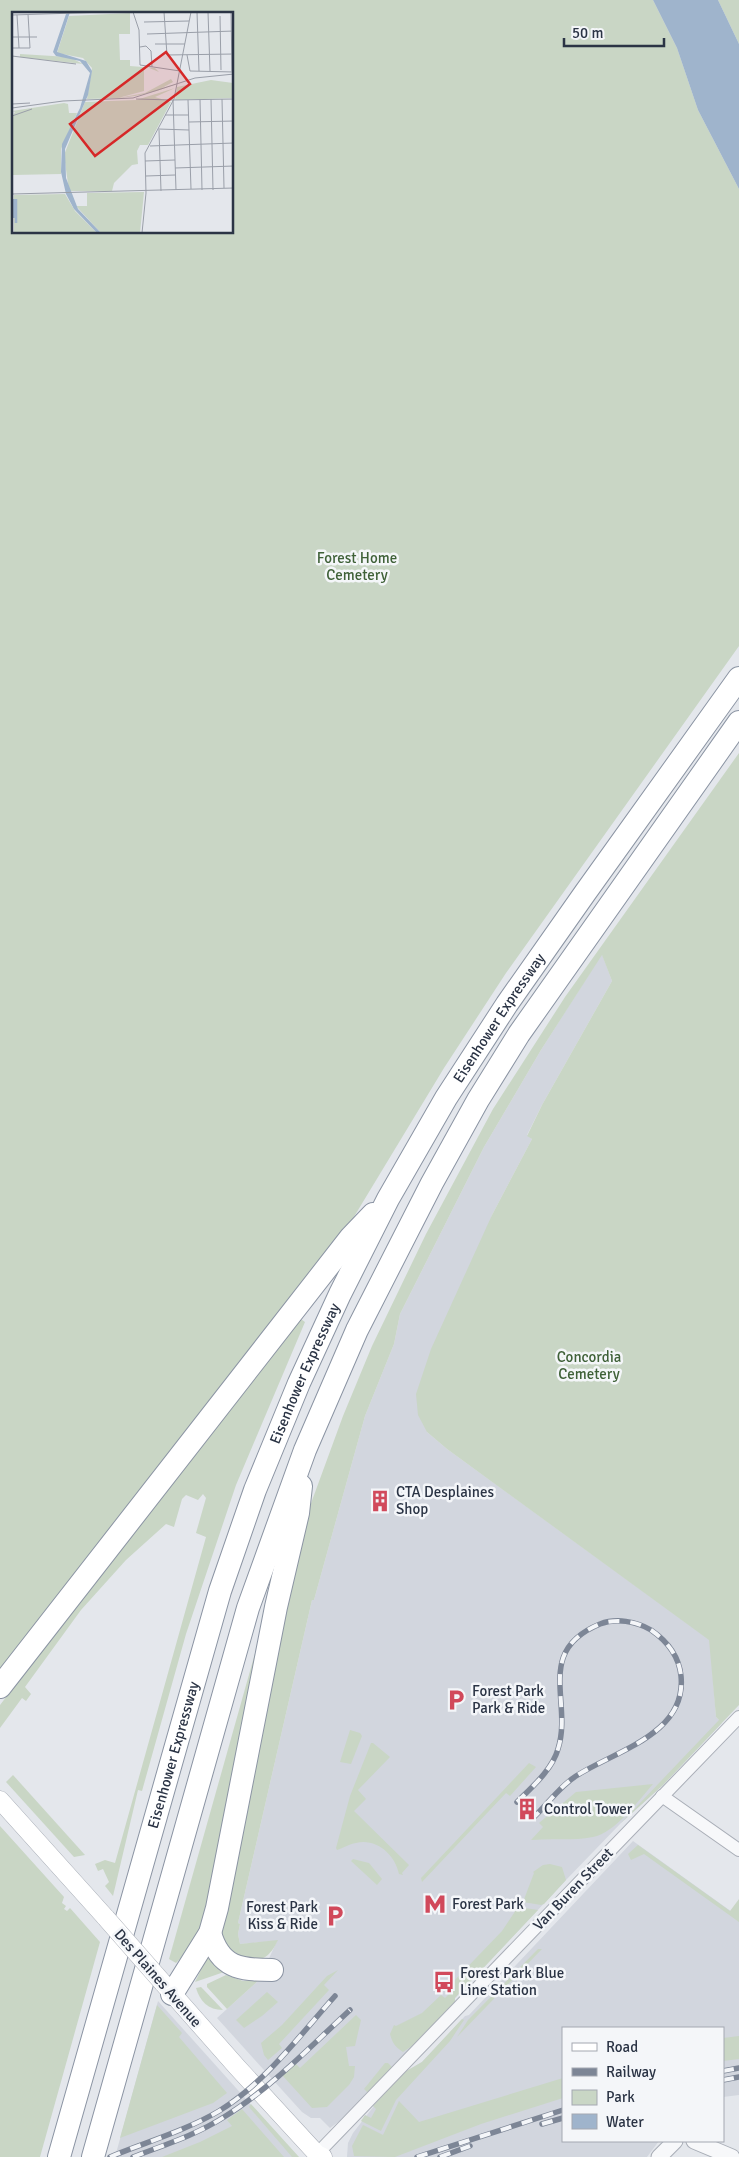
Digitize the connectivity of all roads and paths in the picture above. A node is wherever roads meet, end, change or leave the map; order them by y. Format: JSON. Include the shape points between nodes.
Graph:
{"nodes":[{"id":1,"x":739,"y":678,"type":"edge"},
{"id":2,"x":739,"y":722,"type":"edge"},
{"id":3,"x":388,"y":1199,"type":"junction"},
{"id":4,"x":305,"y":1450,"type":"junction"},
{"id":5,"x":0,"y":1687,"type":"edge"},
{"id":6,"x":739,"y":1717,"type":"edge"},
{"id":7,"x":662,"y":1796,"type":"junction"},
{"id":8,"x":0,"y":1800,"type":"edge"},
{"id":9,"x":739,"y":1850,"type":"edge"},
{"id":10,"x":210,"y":1933,"type":"junction"},
{"id":11,"x":272,"y":1970,"type":"dead end"},
{"id":12,"x":168,"y":1988,"type":"junction"},
{"id":13,"x":674,"y":2142,"type":"edge"},
{"id":14,"x":696,"y":2142,"type":"edge"},
{"id":15,"x":319,"y":2156,"type":"edge"},
{"id":16,"x":59,"y":2157,"type":"edge"},
{"id":17,"x":93,"y":2157,"type":"edge"},
{"id":18,"x":658,"y":2157,"type":"edge"},
{"id":19,"x":732,"y":2157,"type":"edge"}],
"edges":[{"from":1,"to":3,"type":"highway","name":"Eisenhower Expressway","via":[[507,1004],[446,1098]]},
{"from":2,"to":4,"type":"highway","name":"Eisenhower Expressway","via":[[519,1034],[478,1100],[384,1274]]},
{"from":3,"to":5,"type":"highway","via":[[351,1236]]},
{"from":3,"to":16,"type":"highway","name":"Eisenhower Expressway","via":[[299,1383],[255,1490],[220,1591]]},
{"from":4,"to":10,"type":"highway","via":[[298,1513]]},
{"from":4,"to":17,"type":"highway","name":"Eisenhower Expressway","via":[[248,1608]]},
{"from":6,"to":7,"type":"street","name":"Van Buren Street"},
{"from":7,"to":9,"type":"street"},
{"from":7,"to":15,"type":"street","name":"Van Buren Street"},
{"from":8,"to":12,"type":"main road","name":"Des Plaines Avenue","bridge":true},
{"from":10,"to":11,"type":"highway","via":[[213,1944],[232,1965]]},
{"from":10,"to":12,"type":"highway"},
{"from":12,"to":15,"type":"main road","name":"Des Plaines Avenue"},
{"from":13,"to":18,"type":"street"},
{"from":14,"to":19,"type":"street"}]}
